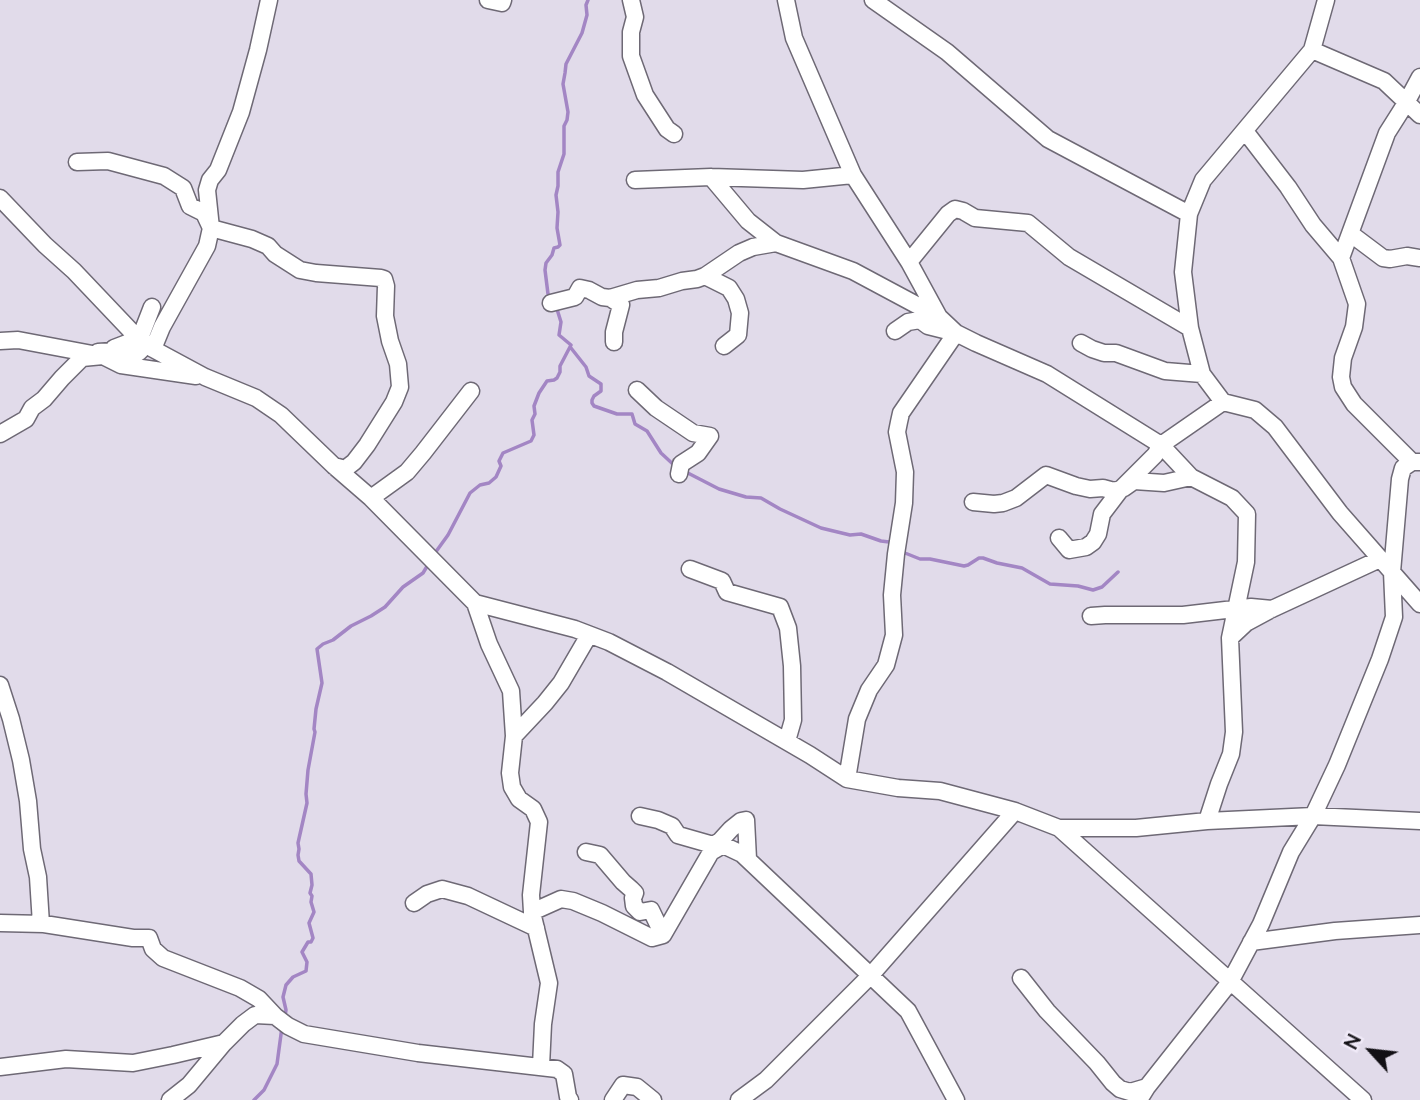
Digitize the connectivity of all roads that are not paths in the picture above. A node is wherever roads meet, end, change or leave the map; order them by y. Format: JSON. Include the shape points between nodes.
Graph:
{"nodes":[{"id":1,"x":269,"y":0,"type":"edge"},
{"id":2,"x":488,"y":0,"type":"edge"},
{"id":3,"x":503,"y":0,"type":"edge"},
{"id":4,"x":631,"y":0,"type":"edge"},
{"id":5,"x":786,"y":0,"type":"edge"},
{"id":6,"x":873,"y":0,"type":"edge"},
{"id":7,"x":1326,"y":0,"type":"edge"},
{"id":8,"x":1312,"y":50,"type":"junction"},
{"id":9,"x":1420,"y":78,"type":"edge"},
{"id":10,"x":1406,"y":103,"type":"junction"},
{"id":11,"x":1420,"y":115,"type":"edge"},
{"id":12,"x":1245,"y":131,"type":"junction"},
{"id":13,"x":674,"y":134,"type":"dead end"},
{"id":14,"x":77,"y":162,"type":"dead end"},
{"id":15,"x":853,"y":175,"type":"junction"},
{"id":16,"x":711,"y":177,"type":"junction"},
{"id":17,"x":635,"y":180,"type":"dead end"},
{"id":18,"x":0,"y":198,"type":"edge"},
{"id":19,"x":1189,"y":214,"type":"junction"},
{"id":20,"x":211,"y":228,"type":"junction"},
{"id":21,"x":1351,"y":234,"type":"junction"},
{"id":22,"x":776,"y":243,"type":"junction"},
{"id":23,"x":1341,"y":258,"type":"junction"},
{"id":24,"x":1420,"y":258,"type":"edge"},
{"id":25,"x":909,"y":262,"type":"junction"},
{"id":26,"x":705,"y":276,"type":"junction"},
{"id":27,"x":611,"y":298,"type":"junction"},
{"id":28,"x":551,"y":303,"type":"dead end"},
{"id":29,"x":152,"y":307,"type":"dead end"},
{"id":30,"x":939,"y":317,"type":"junction"},
{"id":31,"x":1190,"y":328,"type":"junction"},
{"id":32,"x":895,"y":331,"type":"dead end"},
{"id":33,"x":956,"y":333,"type":"junction"},
{"id":34,"x":0,"y":341,"type":"edge"},
{"id":35,"x":614,"y":342,"type":"dead end"},
{"id":36,"x":1081,"y":343,"type":"dead end"},
{"id":37,"x":147,"y":344,"type":"junction"},
{"id":38,"x":724,"y":346,"type":"dead end"},
{"id":39,"x":78,"y":353,"type":"junction"},
{"id":40,"x":103,"y":356,"type":"junction"},
{"id":41,"x":1202,"y":374,"type":"junction"},
{"id":42,"x":205,"y":377,"type":"junction"},
{"id":43,"x":637,"y":390,"type":"dead end"},
{"id":44,"x":471,"y":391,"type":"dead end"},
{"id":45,"x":1223,"y":402,"type":"junction"},
{"id":46,"x":0,"y":434,"type":"edge"},
{"id":47,"x":1161,"y":445,"type":"junction"},
{"id":48,"x":1416,"y":462,"type":"edge"},
{"id":49,"x":334,"y":466,"type":"junction"},
{"id":50,"x":680,"y":469,"type":"dead end"},
{"id":51,"x":1191,"y":477,"type":"junction"},
{"id":52,"x":1121,"y":489,"type":"junction"},
{"id":53,"x":371,"y":498,"type":"junction"},
{"id":54,"x":973,"y":502,"type":"dead end"},
{"id":55,"x":1059,"y":538,"type":"dead end"},
{"id":56,"x":1386,"y":566,"type":"junction"},
{"id":57,"x":690,"y":569,"type":"dead end"},
{"id":58,"x":475,"y":603,"type":"junction"},
{"id":59,"x":1420,"y":604,"type":"edge"},
{"id":60,"x":1236,"y":608,"type":"junction"},
{"id":61,"x":1272,"y":609,"type":"junction"},
{"id":62,"x":1091,"y":616,"type":"dead end"},
{"id":63,"x":589,"y":635,"type":"junction"},
{"id":64,"x":1230,"y":638,"type":"junction"},
{"id":65,"x":0,"y":685,"type":"edge"},
{"id":66,"x":514,"y":736,"type":"junction"},
{"id":67,"x":787,"y":741,"type":"junction"},
{"id":68,"x":847,"y":779,"type":"junction"},
{"id":69,"x":1015,"y":811,"type":"junction"},
{"id":70,"x":640,"y":816,"type":"dead end"},
{"id":71,"x":1312,"y":816,"type":"junction"},
{"id":72,"x":1207,"y":821,"type":"junction"},
{"id":73,"x":1420,"y":821,"type":"edge"},
{"id":74,"x":1059,"y":828,"type":"junction"},
{"id":75,"x":586,"y":852,"type":"dead end"},
{"id":76,"x":748,"y":859,"type":"junction"},
{"id":77,"x":414,"y":903,"type":"dead end"},
{"id":78,"x":533,"y":915,"type":"junction"},
{"id":79,"x":0,"y":923,"type":"edge"},
{"id":80,"x":41,"y":924,"type":"junction"},
{"id":81,"x":1420,"y":925,"type":"edge"},
{"id":82,"x":663,"y":935,"type":"junction"},
{"id":83,"x":1251,"y":942,"type":"junction"},
{"id":84,"x":871,"y":975,"type":"junction"},
{"id":85,"x":1021,"y":978,"type":"dead end"},
{"id":86,"x":1230,"y":982,"type":"junction"},
{"id":87,"x":281,"y":1021,"type":"junction"},
{"id":88,"x":224,"y":1043,"type":"junction"},
{"id":89,"x":541,"y":1066,"type":"junction"},
{"id":90,"x":0,"y":1067,"type":"edge"},
{"id":91,"x":1143,"y":1093,"type":"edge"},
{"id":92,"x":170,"y":1100,"type":"edge"},
{"id":93,"x":570,"y":1100,"type":"edge"},
{"id":94,"x":613,"y":1100,"type":"edge"},
{"id":95,"x":653,"y":1100,"type":"edge"},
{"id":96,"x":739,"y":1100,"type":"edge"},
{"id":97,"x":956,"y":1100,"type":"edge"},
{"id":98,"x":1363,"y":1100,"type":"edge"}],
"edges":[{"from":1,"to":20,"type":"street","via":[[241,112],[207,190]]},
{"from":2,"to":3,"type":"street"},
{"from":4,"to":13,"type":"street","via":[[635,17],[631,56],[645,95]]},
{"from":5,"to":15,"type":"street","via":[[794,38]]},
{"from":6,"to":19,"type":"street","via":[[947,52],[1048,139]]},
{"from":7,"to":8,"type":"street"},
{"from":8,"to":10,"type":"street","via":[[1384,80]]},
{"from":8,"to":12,"type":"street"},
{"from":9,"to":10,"type":"street"},
{"from":10,"to":11,"type":"street"},
{"from":10,"to":21,"type":"street","via":[[1387,133]]},
{"from":12,"to":19,"type":"street","via":[[1203,180]]},
{"from":12,"to":23,"type":"street"},
{"from":14,"to":20,"type":"street","via":[[108,161],[164,176],[183,188],[190,206],[204,213]]},
{"from":15,"to":16,"type":"street","via":[[803,180]]},
{"from":15,"to":25,"type":"street"},
{"from":16,"to":17,"type":"street"},
{"from":16,"to":22,"type":"street","via":[[748,221]]},
{"from":18,"to":37,"type":"street"},
{"from":19,"to":31,"type":"street","via":[[1183,272]]},
{"from":20,"to":37,"type":"street","via":[[207,246],[162,327]]},
{"from":20,"to":49,"type":"street","via":[[268,246],[300,270],[384,279],[385,316],[400,387],[354,463],[345,469]]},
{"from":21,"to":23,"type":"street"},
{"from":21,"to":24,"type":"street","via":[[1383,258]]},
{"from":22,"to":26,"type":"street","via":[[738,253]]},
{"from":22,"to":30,"type":"street","via":[[853,271]]},
{"from":23,"to":48,"type":"street","via":[[1357,304],[1343,358],[1343,387],[1354,404]]},
{"from":25,"to":30,"type":"street"},
{"from":25,"to":31,"type":"street","via":[[955,209],[975,218],[1027,223],[1069,257]]},
{"from":26,"to":27,"type":"street"},
{"from":26,"to":38,"type":"street","via":[[729,288],[740,313],[738,335]]},
{"from":27,"to":28,"type":"street","via":[[580,288],[575,298]]},
{"from":27,"to":35,"type":"street","via":[[621,305]]},
{"from":29,"to":37,"type":"street"},
{"from":30,"to":33,"type":"street"},
{"from":31,"to":41,"type":"street"},
{"from":32,"to":33,"type":"street","via":[[920,320]]},
{"from":33,"to":47,"type":"street","via":[[1047,374]]},
{"from":33,"to":68,"type":"street","via":[[901,413],[897,432],[905,472],[892,595],[894,635],[886,665],[857,719]]},
{"from":34,"to":39,"type":"street","via":[[18,340]]},
{"from":36,"to":41,"type":"street","via":[[1165,371]]},
{"from":37,"to":39,"type":"street"},
{"from":37,"to":40,"type":"street","via":[[130,358]]},
{"from":37,"to":42,"type":"street"},
{"from":39,"to":40,"type":"street"},
{"from":40,"to":42,"type":"street","via":[[121,365]]},
{"from":40,"to":46,"type":"street","via":[[82,358],[26,419]]},
{"from":41,"to":45,"type":"street"},
{"from":42,"to":49,"type":"street","via":[[256,398],[281,415]]},
{"from":43,"to":50,"type":"street","via":[[693,433],[710,436]]},
{"from":44,"to":53,"type":"street","via":[[407,472]]},
{"from":45,"to":47,"type":"street"},
{"from":45,"to":56,"type":"street","via":[[1255,410],[1275,427]]},
{"from":47,"to":51,"type":"street"},
{"from":47,"to":52,"type":"street"},
{"from":48,"to":56,"type":"street","via":[[1404,468],[1400,479]]},
{"from":49,"to":53,"type":"street"},
{"from":51,"to":52,"type":"street","via":[[1164,483],[1134,481]]},
{"from":51,"to":60,"type":"street","via":[[1232,498],[1247,514],[1246,562]]},
{"from":52,"to":54,"type":"street","via":[[1090,489],[1046,475],[1003,503]]},
{"from":52,"to":55,"type":"street","via":[[1102,514],[1093,542],[1069,551]]},
{"from":53,"to":58,"type":"street"},
{"from":56,"to":59,"type":"street"},
{"from":56,"to":61,"type":"street"},
{"from":56,"to":71,"type":"street","via":[[1394,617],[1337,765]]},
{"from":57,"to":67,"type":"street","via":[[722,581],[727,592],[780,607],[788,628],[792,666],[793,720]]},
{"from":58,"to":63,"type":"street"},
{"from":58,"to":66,"type":"street","via":[[511,691]]},
{"from":60,"to":61,"type":"street"},
{"from":60,"to":62,"type":"street","via":[[1183,615]]},
{"from":60,"to":64,"type":"street"},
{"from":61,"to":64,"type":"street"},
{"from":63,"to":66,"type":"street","via":[[561,683]]},
{"from":63,"to":67,"type":"street","via":[[667,672]]},
{"from":64,"to":72,"type":"street","via":[[1234,732],[1231,754]]},
{"from":65,"to":80,"type":"street","via":[[21,760]]},
{"from":66,"to":78,"type":"street","via":[[512,787],[539,822]]},
{"from":67,"to":68,"type":"street"},
{"from":68,"to":69,"type":"street","via":[[940,791]]},
{"from":69,"to":74,"type":"street"},
{"from":69,"to":84,"type":"street"},
{"from":70,"to":76,"type":"street","via":[[672,826],[678,835],[713,845],[746,820]]},
{"from":71,"to":72,"type":"street"},
{"from":71,"to":73,"type":"street"},
{"from":71,"to":83,"type":"street","via":[[1290,852]]},
{"from":72,"to":74,"type":"street","via":[[1136,828]]},
{"from":74,"to":86,"type":"street"},
{"from":75,"to":82,"type":"street","via":[[600,855],[635,893],[634,906],[640,912],[651,910]]},
{"from":76,"to":82,"type":"street","via":[[723,845],[711,852]]},
{"from":76,"to":84,"type":"street"},
{"from":77,"to":78,"type":"street","via":[[442,889],[515,917]]},
{"from":78,"to":82,"type":"street","via":[[561,899],[652,938]]},
{"from":78,"to":89,"type":"street","via":[[549,984]]},
{"from":79,"to":80,"type":"street"},
{"from":80,"to":87,"type":"street","via":[[149,938],[163,958],[240,988]]},
{"from":81,"to":83,"type":"street","via":[[1335,930]]},
{"from":83,"to":86,"type":"street"},
{"from":84,"to":96,"type":"street","via":[[766,1080]]},
{"from":84,"to":97,"type":"street","via":[[908,1011]]},
{"from":85,"to":91,"type":"street","via":[[1113,1083]]},
{"from":86,"to":91,"type":"street"},
{"from":86,"to":98,"type":"street"},
{"from":87,"to":88,"type":"street","via":[[255,1015]]},
{"from":87,"to":89,"type":"street","via":[[304,1034],[418,1053]]},
{"from":88,"to":90,"type":"street","via":[[133,1063],[66,1059]]},
{"from":88,"to":92,"type":"street"},
{"from":89,"to":93,"type":"street","via":[[564,1074]]},
{"from":94,"to":95,"type":"street","via":[[623,1085],[637,1087]]}]}
